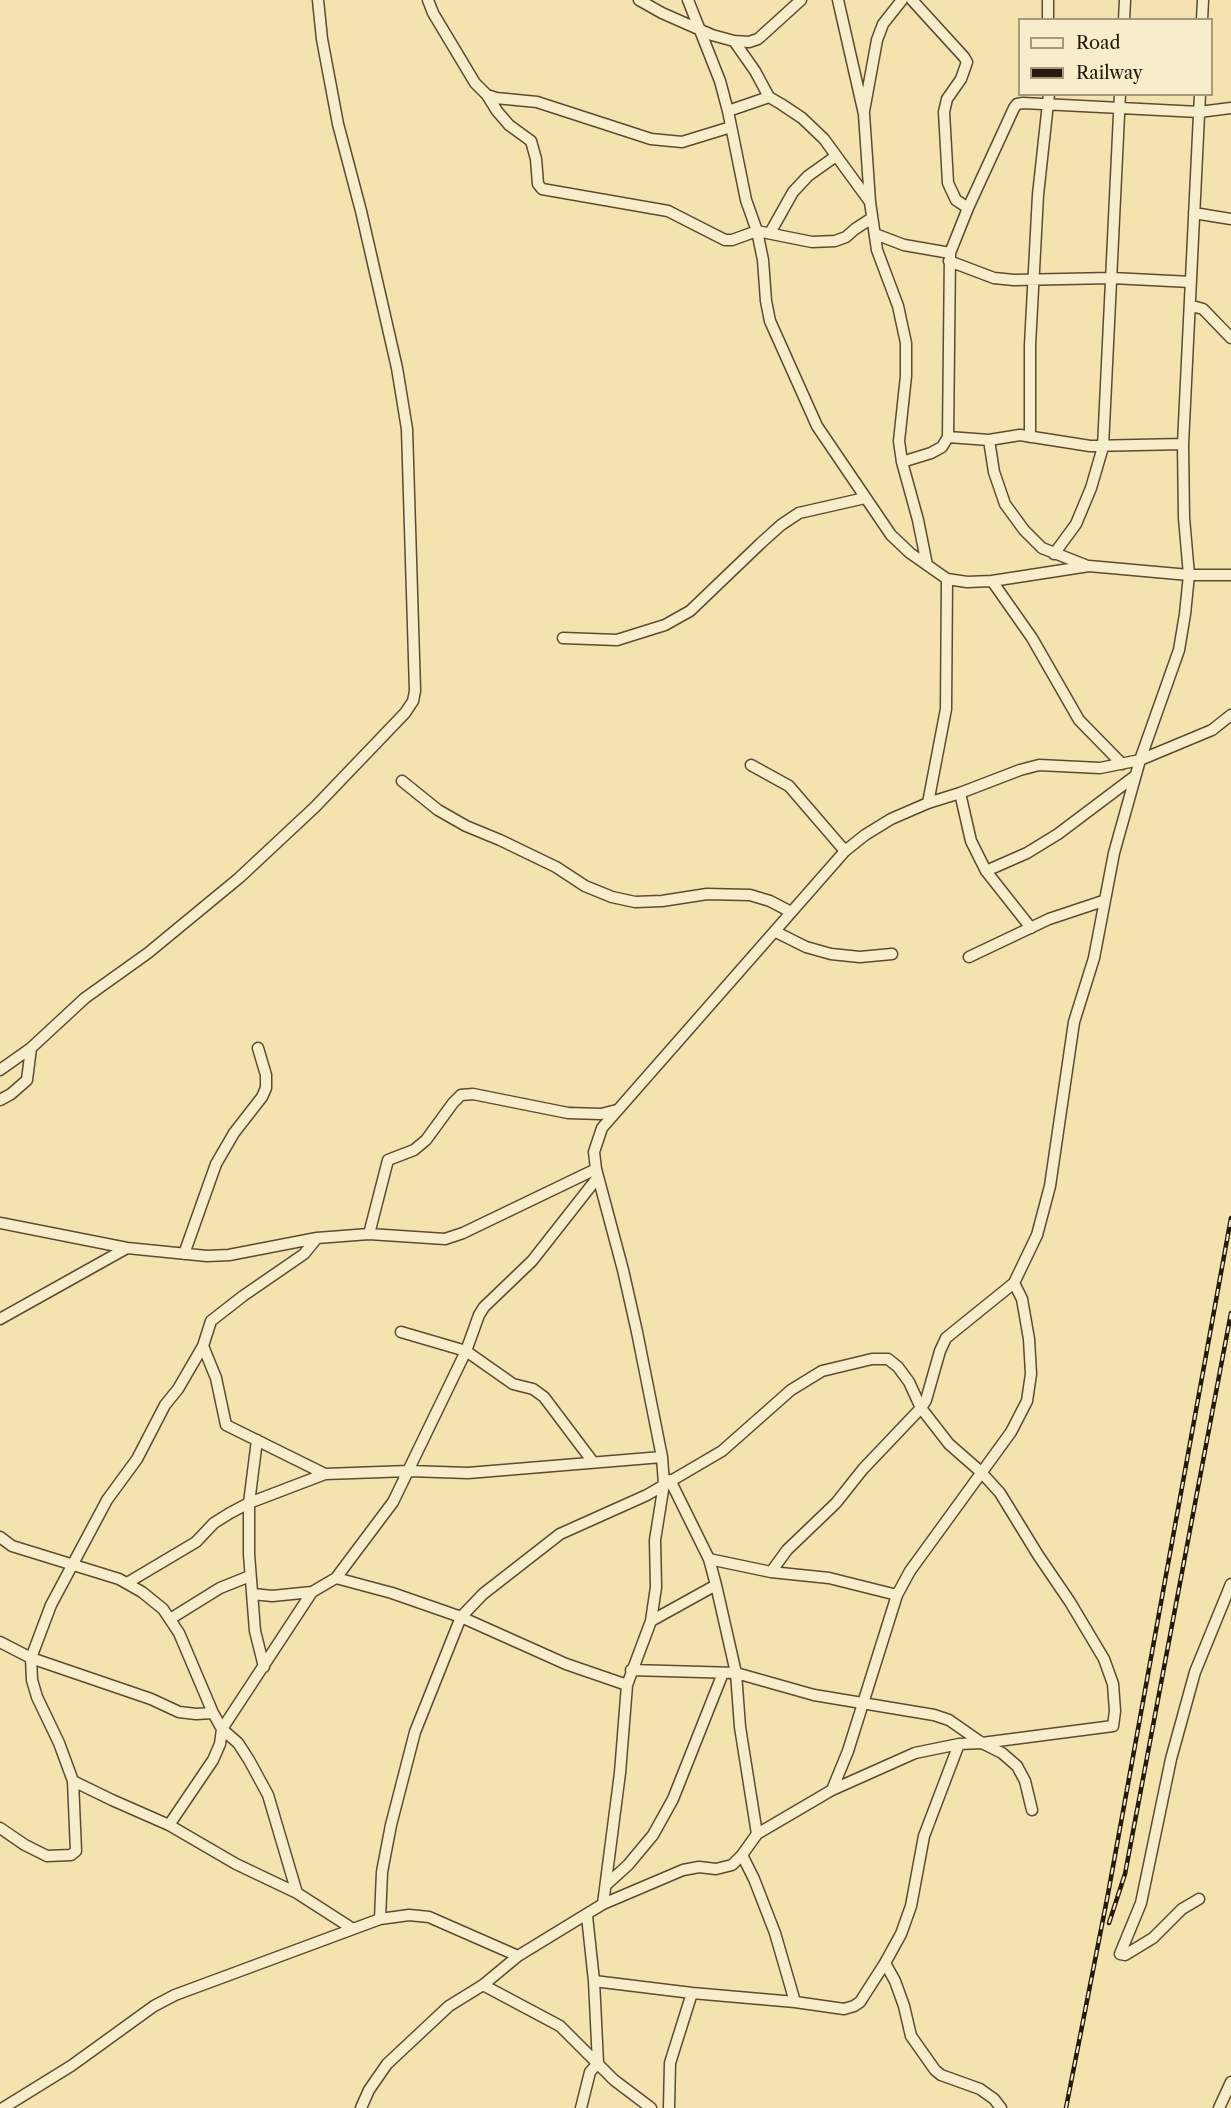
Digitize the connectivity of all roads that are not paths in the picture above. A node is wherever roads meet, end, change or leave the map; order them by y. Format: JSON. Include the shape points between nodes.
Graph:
{"nodes":[{"id":1,"x":318,"y":0,"type":"edge"},
{"id":2,"x":428,"y":0,"type":"edge"},
{"id":3,"x":639,"y":0,"type":"edge"},
{"id":4,"x":688,"y":0,"type":"edge"},
{"id":5,"x":801,"y":0,"type":"edge"},
{"id":6,"x":838,"y":0,"type":"edge"},
{"id":7,"x":903,"y":0,"type":"edge"},
{"id":8,"x":912,"y":0,"type":"edge"},
{"id":9,"x":1048,"y":0,"type":"edge"},
{"id":10,"x":1125,"y":0,"type":"edge"},
{"id":11,"x":1203,"y":0,"type":"edge"},
{"id":12,"x":1048,"y":18,"type":"edge"},
{"id":13,"x":1124,"y":18,"type":"edge"},
{"id":14,"x":1202,"y":18,"type":"edge"},
{"id":15,"x":698,"y":28,"type":"junction"},
{"id":16,"x":734,"y":41,"type":"junction"},
{"id":17,"x":487,"y":95,"type":"junction"},
{"id":18,"x":1120,"y":96,"type":"edge"},
{"id":19,"x":1200,"y":96,"type":"edge"},
{"id":20,"x":769,"y":97,"type":"junction"},
{"id":21,"x":1048,"y":99,"type":"edge"},
{"id":22,"x":1119,"y":106,"type":"junction"},
{"id":23,"x":1231,"y":108,"type":"edge"},
{"id":24,"x":728,"y":111,"type":"junction"},
{"id":25,"x":1199,"y":112,"type":"junction"},
{"id":26,"x":864,"y":114,"type":"junction"},
{"id":27,"x":731,"y":127,"type":"junction"},
{"id":28,"x":836,"y":156,"type":"junction"},
{"id":29,"x":870,"y":202,"type":"junction"},
{"id":30,"x":968,"y":208,"type":"junction"},
{"id":31,"x":1194,"y":213,"type":"junction"},
{"id":32,"x":872,"y":218,"type":"junction"},
{"id":33,"x":1231,"y":219,"type":"edge"},
{"id":34,"x":757,"y":231,"type":"junction"},
{"id":35,"x":770,"y":233,"type":"junction"},
{"id":36,"x":875,"y":234,"type":"junction"},
{"id":37,"x":950,"y":257,"type":"junction"},
{"id":38,"x":1112,"y":278,"type":"junction"},
{"id":39,"x":1034,"y":279,"type":"junction"},
{"id":40,"x":1191,"y":282,"type":"junction"},
{"id":41,"x":1190,"y":308,"type":"junction"},
{"id":42,"x":1231,"y":338,"type":"edge"},
{"id":43,"x":1030,"y":436,"type":"junction"},
{"id":44,"x":948,"y":437,"type":"junction"},
{"id":45,"x":988,"y":440,"type":"junction"},
{"id":46,"x":1183,"y":444,"type":"junction"},
{"id":47,"x":1103,"y":447,"type":"junction"},
{"id":48,"x":902,"y":462,"type":"junction"},
{"id":49,"x":864,"y":498,"type":"junction"},
{"id":50,"x":1054,"y":554,"type":"junction"},
{"id":51,"x":927,"y":565,"type":"junction"},
{"id":52,"x":1089,"y":566,"type":"junction"},
{"id":53,"x":1231,"y":574,"type":"edge"},
{"id":54,"x":1189,"y":575,"type":"junction"},
{"id":55,"x":947,"y":579,"type":"junction"},
{"id":56,"x":992,"y":581,"type":"junction"},
{"id":57,"x":563,"y":638,"type":"dead end"},
{"id":58,"x":1231,"y":715,"type":"edge"},
{"id":59,"x":1140,"y":760,"type":"junction"},
{"id":60,"x":1122,"y":764,"type":"junction"},
{"id":61,"x":751,"y":765,"type":"dead end"},
{"id":62,"x":1136,"y":776,"type":"junction"},
{"id":63,"x":402,"y":781,"type":"dead end"},
{"id":64,"x":960,"y":793,"type":"junction"},
{"id":65,"x":928,"y":803,"type":"junction"},
{"id":66,"x":845,"y":851,"type":"junction"},
{"id":67,"x":986,"y":871,"type":"junction"},
{"id":68,"x":1103,"y":901,"type":"junction"},
{"id":69,"x":791,"y":912,"type":"junction"},
{"id":70,"x":1031,"y":928,"type":"junction"},
{"id":71,"x":776,"y":932,"type":"junction"},
{"id":72,"x":892,"y":954,"type":"dead end"},
{"id":73,"x":969,"y":957,"type":"dead end"},
{"id":74,"x":31,"y":1048,"type":"junction"},
{"id":75,"x":258,"y":1048,"type":"dead end"},
{"id":76,"x":0,"y":1070,"type":"edge"},
{"id":77,"x":0,"y":1100,"type":"edge"},
{"id":78,"x":617,"y":1110,"type":"junction"},
{"id":79,"x":597,"y":1173,"type":"junction"},
{"id":80,"x":0,"y":1223,"type":"edge"},
{"id":81,"x":369,"y":1234,"type":"junction"},
{"id":82,"x":317,"y":1238,"type":"junction"},
{"id":83,"x":128,"y":1248,"type":"junction"},
{"id":84,"x":184,"y":1254,"type":"junction"},
{"id":85,"x":1014,"y":1283,"type":"junction"},
{"id":86,"x":0,"y":1319,"type":"edge"},
{"id":87,"x":401,"y":1332,"type":"dead end"},
{"id":88,"x":203,"y":1346,"type":"junction"},
{"id":89,"x":466,"y":1352,"type":"junction"},
{"id":90,"x":921,"y":1408,"type":"junction"},
{"id":91,"x":257,"y":1440,"type":"junction"},
{"id":92,"x":662,"y":1457,"type":"junction"},
{"id":93,"x":593,"y":1462,"type":"junction"},
{"id":94,"x":409,"y":1471,"type":"junction"},
{"id":95,"x":981,"y":1472,"type":"junction"},
{"id":96,"x":325,"y":1474,"type":"junction"},
{"id":97,"x":667,"y":1482,"type":"junction"},
{"id":98,"x":249,"y":1503,"type":"junction"},
{"id":99,"x":0,"y":1537,"type":"edge"},
{"id":100,"x":709,"y":1559,"type":"junction"},
{"id":101,"x":72,"y":1564,"type":"junction"},
{"id":102,"x":771,"y":1572,"type":"junction"},
{"id":103,"x":250,"y":1576,"type":"junction"},
{"id":104,"x":336,"y":1578,"type":"junction"},
{"id":105,"x":127,"y":1583,"type":"junction"},
{"id":106,"x":1231,"y":1584,"type":"edge"},
{"id":107,"x":716,"y":1585,"type":"junction"},
{"id":108,"x":312,"y":1593,"type":"junction"},
{"id":109,"x":253,"y":1594,"type":"junction"},
{"id":110,"x":897,"y":1595,"type":"junction"},
{"id":111,"x":461,"y":1617,"type":"junction"},
{"id":112,"x":170,"y":1619,"type":"junction"},
{"id":113,"x":651,"y":1621,"type":"junction"},
{"id":114,"x":0,"y":1642,"type":"edge"},
{"id":115,"x":31,"y":1658,"type":"junction"},
{"id":116,"x":264,"y":1667,"type":"junction"},
{"id":117,"x":631,"y":1670,"type":"junction"},
{"id":118,"x":723,"y":1673,"type":"junction"},
{"id":119,"x":735,"y":1673,"type":"junction"},
{"id":120,"x":627,"y":1684,"type":"junction"},
{"id":121,"x":862,"y":1704,"type":"junction"},
{"id":122,"x":213,"y":1713,"type":"junction"},
{"id":123,"x":222,"y":1729,"type":"junction"},
{"id":124,"x":982,"y":1743,"type":"junction"},
{"id":125,"x":959,"y":1744,"type":"junction"},
{"id":126,"x":74,"y":1781,"type":"junction"},
{"id":127,"x":832,"y":1790,"type":"junction"},
{"id":128,"x":1032,"y":1810,"type":"dead end"},
{"id":129,"x":170,"y":1825,"type":"junction"},
{"id":130,"x":0,"y":1828,"type":"edge"},
{"id":131,"x":757,"y":1834,"type":"junction"},
{"id":132,"x":741,"y":1855,"type":"junction"},
{"id":133,"x":606,"y":1885,"type":"junction"},
{"id":134,"x":297,"y":1893,"type":"junction"},
{"id":135,"x":1199,"y":1899,"type":"dead end"},
{"id":136,"x":603,"y":1904,"type":"junction"},
{"id":137,"x":587,"y":1916,"type":"junction"},
{"id":138,"x":380,"y":1920,"type":"junction"},
{"id":139,"x":353,"y":1929,"type":"junction"},
{"id":140,"x":518,"y":1956,"type":"junction"},
{"id":141,"x":885,"y":1963,"type":"junction"},
{"id":142,"x":594,"y":1981,"type":"junction"},
{"id":143,"x":483,"y":1985,"type":"junction"},
{"id":144,"x":692,"y":1993,"type":"junction"},
{"id":145,"x":795,"y":2002,"type":"junction"},
{"id":146,"x":597,"y":2063,"type":"junction"},
{"id":147,"x":1231,"y":2082,"type":"edge"},
{"id":148,"x":3,"y":2108,"type":"edge"},
{"id":149,"x":361,"y":2108,"type":"edge"},
{"id":150,"x":581,"y":2108,"type":"edge"},
{"id":151,"x":651,"y":2108,"type":"edge"},
{"id":152,"x":669,"y":2108,"type":"edge"},
{"id":153,"x":1001,"y":2108,"type":"edge"},
{"id":154,"x":1219,"y":2108,"type":"edge"}],
"edges":[{"from":1,"to":74,"type":"street","via":[[338,123],[397,368],[407,429],[413,701],[315,807],[239,878],[148,953],[84,998]]},
{"from":2,"to":17,"type":"street","via":[[475,83]]},
{"from":3,"to":15,"type":"street"},
{"from":4,"to":15,"type":"street"},
{"from":5,"to":16,"type":"street","via":[[758,39]]},
{"from":6,"to":26,"type":"street"},
{"from":7,"to":26,"type":"street","via":[[883,24],[877,40]]},
{"from":8,"to":30,"type":"street","via":[[966,62],[961,79],[946,99],[944,112],[948,183],[956,200]]},
{"from":9,"to":12,"type":"street"},
{"from":10,"to":13,"type":"street"},
{"from":11,"to":14,"type":"street"},
{"from":15,"to":16,"type":"street"},
{"from":15,"to":24,"type":"street"},
{"from":16,"to":20,"type":"street"},
{"from":17,"to":27,"type":"street","via":[[537,102],[651,139],[682,142]]},
{"from":17,"to":34,"type":"street","via":[[509,125],[531,141],[542,189],[668,211],[725,240]]},
{"from":18,"to":22,"type":"street"},
{"from":19,"to":25,"type":"street"},
{"from":20,"to":24,"type":"street"},
{"from":20,"to":28,"type":"street","via":[[802,118]]},
{"from":21,"to":22,"type":"street"},
{"from":21,"to":30,"type":"street","via":[[1017,104],[1014,108]]},
{"from":21,"to":39,"type":"street"},
{"from":22,"to":25,"type":"street"},
{"from":22,"to":38,"type":"street"},
{"from":23,"to":25,"type":"street"},
{"from":24,"to":27,"type":"street"},
{"from":25,"to":31,"type":"street"},
{"from":26,"to":29,"type":"street"},
{"from":27,"to":34,"type":"street","via":[[746,200]]},
{"from":28,"to":29,"type":"street"},
{"from":28,"to":35,"type":"street","via":[[793,192]]},
{"from":29,"to":32,"type":"street"},
{"from":30,"to":37,"type":"street"},
{"from":31,"to":33,"type":"street"},
{"from":31,"to":40,"type":"street"},
{"from":32,"to":35,"type":"street","via":[[835,241],[812,242]]},
{"from":32,"to":36,"type":"street"},
{"from":34,"to":35,"type":"street"},
{"from":34,"to":49,"type":"street","via":[[770,321],[817,426]]},
{"from":36,"to":37,"type":"street"},
{"from":36,"to":48,"type":"street","via":[[906,343],[899,441]]},
{"from":37,"to":39,"type":"street","via":[[994,278]]},
{"from":37,"to":44,"type":"street"},
{"from":38,"to":39,"type":"street"},
{"from":38,"to":40,"type":"street"},
{"from":38,"to":47,"type":"street"},
{"from":39,"to":43,"type":"street"},
{"from":40,"to":41,"type":"street"},
{"from":41,"to":42,"type":"street","via":[[1203,309]]},
{"from":41,"to":46,"type":"street"},
{"from":43,"to":45,"type":"street"},
{"from":43,"to":47,"type":"street"},
{"from":44,"to":45,"type":"street"},
{"from":44,"to":48,"type":"street","via":[[942,447],[931,453]]},
{"from":45,"to":50,"type":"street","via":[[1005,504],[1024,530]]},
{"from":46,"to":47,"type":"street"},
{"from":46,"to":54,"type":"street"},
{"from":47,"to":50,"type":"street","via":[[1076,524]]},
{"from":48,"to":51,"type":"street"},
{"from":49,"to":51,"type":"street","via":[[891,535]]},
{"from":49,"to":57,"type":"street","via":[[799,513],[690,611],[665,625],[617,640]]},
{"from":50,"to":52,"type":"street"},
{"from":51,"to":55,"type":"street"},
{"from":52,"to":54,"type":"street"},
{"from":52,"to":56,"type":"street"},
{"from":53,"to":54,"type":"street"},
{"from":54,"to":59,"type":"street","via":[[1179,650]]},
{"from":55,"to":56,"type":"street"},
{"from":55,"to":65,"type":"street","via":[[946,709]]},
{"from":56,"to":60,"type":"street","via":[[1032,638],[1079,720]]},
{"from":58,"to":59,"type":"street","via":[[1212,730]]},
{"from":59,"to":60,"type":"street"},
{"from":59,"to":62,"type":"street"},
{"from":60,"to":64,"type":"street","via":[[1100,768],[1040,765]]},
{"from":61,"to":66,"type":"street","via":[[789,786]]},
{"from":62,"to":67,"type":"street","via":[[1058,834]]},
{"from":62,"to":68,"type":"street"},
{"from":63,"to":69,"type":"street","via":[[438,810],[466,826],[612,897],[635,902],[707,894],[750,895]]},
{"from":64,"to":65,"type":"street"},
{"from":64,"to":67,"type":"street","via":[[971,841]]},
{"from":65,"to":66,"type":"street","via":[[891,819]]},
{"from":66,"to":69,"type":"street"},
{"from":67,"to":70,"type":"street"},
{"from":68,"to":70,"type":"street"},
{"from":68,"to":85,"type":"street","via":[[1094,958],[1074,1022],[1050,1186],[1037,1235]]},
{"from":69,"to":71,"type":"street"},
{"from":70,"to":73,"type":"street"},
{"from":71,"to":72,"type":"street","via":[[831,954]]},
{"from":71,"to":78,"type":"street"},
{"from":74,"to":76,"type":"street"},
{"from":74,"to":77,"type":"street","via":[[27,1080]]},
{"from":75,"to":84,"type":"street","via":[[266,1088],[216,1164]]},
{"from":78,"to":79,"type":"street","via":[[602,1128],[594,1152]]},
{"from":78,"to":81,"type":"street","via":[[601,1114],[568,1113],[461,1095],[426,1140],[414,1150],[388,1160]]},
{"from":79,"to":81,"type":"street","via":[[445,1239]]},
{"from":79,"to":89,"type":"street","via":[[532,1261],[484,1307]]},
{"from":79,"to":92,"type":"street","via":[[623,1270]]},
{"from":80,"to":83,"type":"street"},
{"from":81,"to":82,"type":"street"},
{"from":82,"to":84,"type":"street","via":[[229,1255]]},
{"from":82,"to":88,"type":"street","via":[[304,1254],[216,1316]]},
{"from":83,"to":84,"type":"street"},
{"from":83,"to":86,"type":"street"},
{"from":85,"to":90,"type":"street","via":[[946,1338]]},
{"from":85,"to":95,"type":"street","via":[[1022,1299],[1029,1339],[1031,1374],[1027,1401],[1011,1432]]},
{"from":87,"to":89,"type":"street"},
{"from":88,"to":91,"type":"street","via":[[216,1378],[226,1425]]},
{"from":88,"to":101,"type":"street"},
{"from":89,"to":93,"type":"street","via":[[513,1384],[544,1397]]},
{"from":89,"to":94,"type":"street"},
{"from":90,"to":95,"type":"street","via":[[949,1444]]},
{"from":90,"to":97,"type":"street","via":[[909,1382],[888,1359],[822,1371],[791,1390],[722,1451]]},
{"from":90,"to":102,"type":"street"},
{"from":91,"to":96,"type":"street"},
{"from":91,"to":98,"type":"street"},
{"from":92,"to":93,"type":"street"},
{"from":92,"to":97,"type":"street"},
{"from":93,"to":94,"type":"street","via":[[468,1473]]},
{"from":94,"to":96,"type":"street"},
{"from":94,"to":104,"type":"street","via":[[393,1502]]},
{"from":95,"to":110,"type":"street"},
{"from":95,"to":124,"type":"street","via":[[1000,1493],[1104,1659],[1113,1684],[1115,1711],[1113,1726]]},
{"from":96,"to":98,"type":"street"},
{"from":97,"to":100,"type":"street"},
{"from":97,"to":111,"type":"street","via":[[560,1534],[483,1594]]},
{"from":97,"to":113,"type":"street","via":[[656,1540]]},
{"from":98,"to":103,"type":"street"},
{"from":98,"to":105,"type":"street","via":[[214,1523],[196,1542]]},
{"from":99,"to":101,"type":"street","via":[[12,1546]]},
{"from":100,"to":102,"type":"street"},
{"from":100,"to":107,"type":"street"},
{"from":101,"to":105,"type":"street"},
{"from":101,"to":115,"type":"street"},
{"from":102,"to":110,"type":"street","via":[[829,1578]]},
{"from":103,"to":109,"type":"street"},
{"from":103,"to":112,"type":"street","via":[[220,1588]]},
{"from":104,"to":108,"type":"street"},
{"from":104,"to":111,"type":"street"},
{"from":105,"to":112,"type":"street","via":[[163,1609]]},
{"from":106,"to":135,"type":"street","via":[[1195,1672],[1171,1759],[1141,1903],[1120,1954],[1125,1956],[1153,1938],[1182,1909]]},
{"from":107,"to":113,"type":"street"},
{"from":107,"to":119,"type":"street"},
{"from":108,"to":109,"type":"street"},
{"from":108,"to":116,"type":"street"},
{"from":109,"to":116,"type":"street","via":[[255,1631]]},
{"from":110,"to":121,"type":"street"},
{"from":111,"to":120,"type":"street","via":[[566,1664]]},
{"from":111,"to":138,"type":"street","via":[[415,1732],[382,1872]]},
{"from":112,"to":122,"type":"street"},
{"from":113,"to":117,"type":"street"},
{"from":114,"to":115,"type":"street"},
{"from":115,"to":122,"type":"street","via":[[179,1712]]},
{"from":115,"to":126,"type":"street","via":[[37,1697]]},
{"from":116,"to":123,"type":"street"},
{"from":117,"to":118,"type":"street"},
{"from":117,"to":120,"type":"street"},
{"from":118,"to":119,"type":"street"},
{"from":118,"to":133,"type":"street","via":[[673,1799],[653,1835]]},
{"from":119,"to":121,"type":"street"},
{"from":119,"to":131,"type":"street"},
{"from":120,"to":133,"type":"street"},
{"from":121,"to":124,"type":"street","via":[[942,1717]]},
{"from":121,"to":127,"type":"street"},
{"from":122,"to":123,"type":"street"},
{"from":123,"to":129,"type":"street","via":[[213,1760]]},
{"from":123,"to":134,"type":"street","via":[[238,1743],[268,1795]]},
{"from":124,"to":125,"type":"street"},
{"from":124,"to":128,"type":"street","via":[[1017,1766]]},
{"from":125,"to":127,"type":"street","via":[[915,1753]]},
{"from":125,"to":141,"type":"street","via":[[924,1836],[911,1906]]},
{"from":126,"to":129,"type":"street"},
{"from":126,"to":130,"type":"street","via":[[74,1854],[47,1856]]},
{"from":127,"to":131,"type":"street"},
{"from":129,"to":134,"type":"street","via":[[236,1864]]},
{"from":131,"to":132,"type":"street"},
{"from":132,"to":136,"type":"street","via":[[732,1865],[683,1870]]},
{"from":132,"to":145,"type":"street","via":[[775,1933]]},
{"from":133,"to":136,"type":"street"},
{"from":134,"to":139,"type":"street"},
{"from":136,"to":137,"type":"street"},
{"from":137,"to":140,"type":"street"},
{"from":137,"to":142,"type":"street"},
{"from":138,"to":139,"type":"street"},
{"from":138,"to":140,"type":"street","via":[[409,1915],[429,1917]]},
{"from":139,"to":148,"type":"street","via":[[175,1995]]},
{"from":140,"to":143,"type":"street"},
{"from":141,"to":145,"type":"street","via":[[854,2006],[844,2009]]},
{"from":141,"to":153,"type":"street","via":[[904,2006],[911,2036],[935,2070],[980,2090]]},
{"from":142,"to":144,"type":"street"},
{"from":142,"to":146,"type":"street"},
{"from":143,"to":146,"type":"street","via":[[560,2026]]},
{"from":143,"to":149,"type":"street","via":[[449,2006],[387,2064]]},
{"from":144,"to":145,"type":"street"},
{"from":144,"to":152,"type":"street","via":[[670,2063]]},
{"from":146,"to":150,"type":"street","via":[[590,2072]]},
{"from":146,"to":151,"type":"street"},
{"from":147,"to":154,"type":"street"}]}
